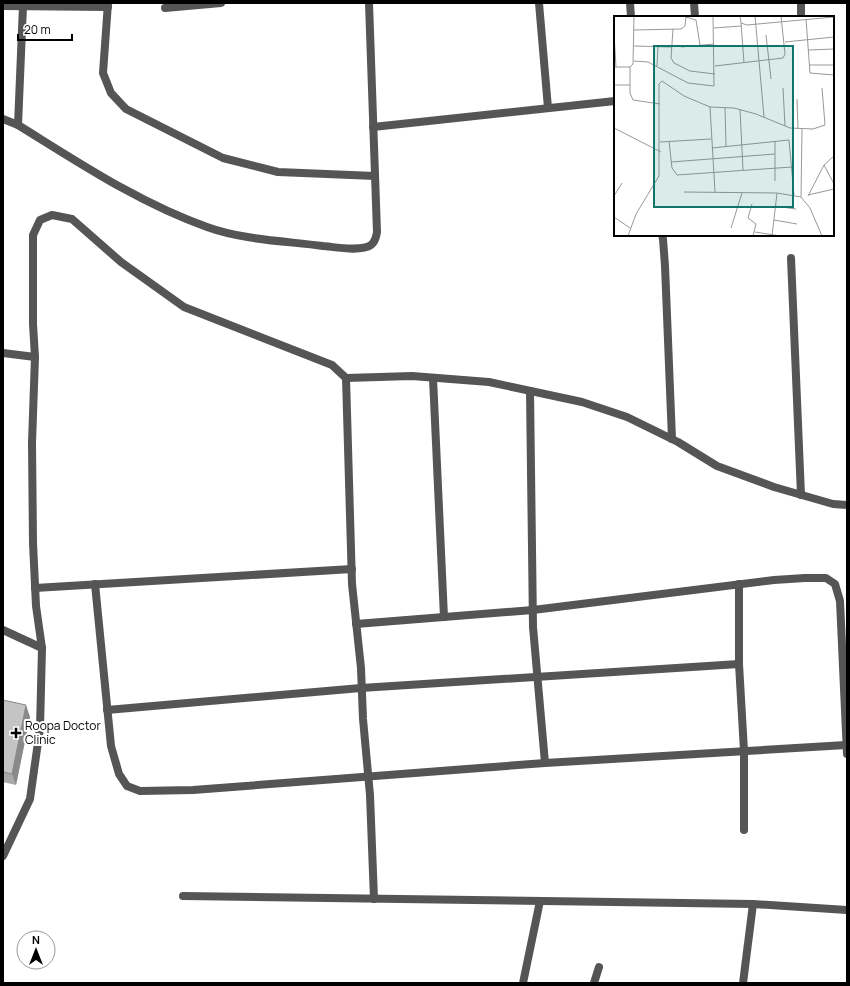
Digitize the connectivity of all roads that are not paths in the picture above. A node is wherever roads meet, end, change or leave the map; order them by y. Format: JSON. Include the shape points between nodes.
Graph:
{"nodes":[{"id":1,"x":221,"y":3,"type":"edge"},
{"id":2,"x":369,"y":3,"type":"edge"},
{"id":3,"x":539,"y":3,"type":"edge"},
{"id":4,"x":630,"y":3,"type":"edge"},
{"id":5,"x":694,"y":3,"type":"edge"},
{"id":6,"x":801,"y":3,"type":"edge"},
{"id":7,"x":108,"y":5,"type":"edge"},
{"id":8,"x":3,"y":6,"type":"edge"},
{"id":9,"x":23,"y":6,"type":"junction"},
{"id":10,"x":165,"y":8,"type":"dead end"},
{"id":11,"x":631,"y":16,"type":"edge"},
{"id":12,"x":695,"y":16,"type":"edge"},
{"id":13,"x":801,"y":16,"type":"edge"},
{"id":14,"x":614,"y":101,"type":"edge"},
{"id":15,"x":548,"y":108,"type":"junction"},
{"id":16,"x":3,"y":118,"type":"edge"},
{"id":17,"x":18,"y":125,"type":"junction"},
{"id":18,"x":373,"y":127,"type":"junction"},
{"id":19,"x":375,"y":176,"type":"junction"},
{"id":20,"x":662,"y":236,"type":"edge"},
{"id":21,"x":791,"y":258,"type":"dead end"},
{"id":22,"x":3,"y":353,"type":"edge"},
{"id":23,"x":36,"y":357,"type":"junction"},
{"id":24,"x":346,"y":378,"type":"junction"},
{"id":25,"x":433,"y":378,"type":"junction"},
{"id":26,"x":530,"y":391,"type":"junction"},
{"id":27,"x":672,"y":439,"type":"junction"},
{"id":28,"x":801,"y":495,"type":"junction"},
{"id":29,"x":847,"y":505,"type":"edge"},
{"id":30,"x":352,"y":569,"type":"junction"},
{"id":31,"x":95,"y":584,"type":"junction"},
{"id":32,"x":739,"y":584,"type":"junction"},
{"id":33,"x":36,"y":588,"type":"junction"},
{"id":34,"x":533,"y":610,"type":"junction"},
{"id":35,"x":444,"y":617,"type":"junction"},
{"id":36,"x":356,"y":624,"type":"junction"},
{"id":37,"x":3,"y":630,"type":"edge"},
{"id":38,"x":42,"y":648,"type":"junction"},
{"id":39,"x":739,"y":664,"type":"junction"},
{"id":40,"x":538,"y":677,"type":"junction"},
{"id":41,"x":361,"y":688,"type":"junction"},
{"id":42,"x":107,"y":710,"type":"junction"},
{"id":43,"x":846,"y":745,"type":"edge"},
{"id":44,"x":744,"y":751,"type":"junction"},
{"id":45,"x":847,"y":754,"type":"edge"},
{"id":46,"x":545,"y":763,"type":"junction"},
{"id":47,"x":368,"y":777,"type":"junction"},
{"id":48,"x":744,"y":830,"type":"dead end"},
{"id":49,"x":3,"y":856,"type":"edge"},
{"id":50,"x":183,"y":896,"type":"dead end"},
{"id":51,"x":374,"y":898,"type":"junction"},
{"id":52,"x":540,"y":901,"type":"junction"},
{"id":53,"x":753,"y":904,"type":"junction"},
{"id":54,"x":847,"y":910,"type":"edge"},
{"id":55,"x":599,"y":967,"type":"dead end"},
{"id":56,"x":523,"y":983,"type":"edge"},
{"id":57,"x":594,"y":983,"type":"edge"},
{"id":58,"x":744,"y":983,"type":"edge"}],
"edges":[{"from":1,"to":10,"type":"street"},
{"from":2,"to":18,"type":"street"},
{"from":3,"to":15,"type":"street"},
{"from":4,"to":11,"type":"street"},
{"from":5,"to":12,"type":"street"},
{"from":6,"to":13,"type":"street"},
{"from":7,"to":9,"type":"street"},
{"from":7,"to":19,"type":"street","via":[[103,73],[111,93],[126,109],[223,158],[278,172]]},
{"from":8,"to":9,"type":"street"},
{"from":9,"to":17,"type":"street"},
{"from":14,"to":15,"type":"street"},
{"from":15,"to":18,"type":"street"},
{"from":16,"to":17,"type":"street"},
{"from":17,"to":19,"type":"street","via":[[157,207],[208,227],[240,235],[341,248],[370,246],[376,239],[377,232]]},
{"from":18,"to":19,"type":"street"},
{"from":20,"to":27,"type":"street","via":[[666,266]]},
{"from":21,"to":28,"type":"street"},
{"from":22,"to":23,"type":"street"},
{"from":23,"to":24,"type":"street","via":[[33,324],[33,235],[40,220],[52,215],[72,219],[121,262],[184,307],[332,365]]},
{"from":23,"to":33,"type":"street","via":[[32,443]]},
{"from":24,"to":25,"type":"street"},
{"from":24,"to":30,"type":"street"},
{"from":25,"to":26,"type":"street","via":[[489,382]]},
{"from":25,"to":35,"type":"street"},
{"from":26,"to":27,"type":"street","via":[[582,402],[627,416]]},
{"from":26,"to":34,"type":"street"},
{"from":27,"to":28,"type":"street","via":[[717,466]]},
{"from":28,"to":29,"type":"street"},
{"from":30,"to":31,"type":"street"},
{"from":30,"to":36,"type":"street"},
{"from":31,"to":33,"type":"street"},
{"from":31,"to":42,"type":"street"},
{"from":32,"to":34,"type":"street"},
{"from":32,"to":39,"type":"street"},
{"from":32,"to":43,"type":"street","via":[[826,578],[835,584],[840,601]]},
{"from":33,"to":38,"type":"street"},
{"from":34,"to":35,"type":"street"},
{"from":34,"to":40,"type":"street"},
{"from":35,"to":36,"type":"street"},
{"from":36,"to":41,"type":"street"},
{"from":37,"to":38,"type":"street"},
{"from":38,"to":49,"type":"street","via":[[40,728],[30,800]]},
{"from":39,"to":40,"type":"street"},
{"from":39,"to":44,"type":"street"},
{"from":40,"to":41,"type":"street"},
{"from":40,"to":46,"type":"street"},
{"from":41,"to":42,"type":"street"},
{"from":41,"to":47,"type":"street"},
{"from":42,"to":47,"type":"street","via":[[111,746],[119,774],[127,786],[140,790],[193,790]]},
{"from":43,"to":44,"type":"street"},
{"from":43,"to":45,"type":"street"},
{"from":44,"to":46,"type":"street"},
{"from":44,"to":48,"type":"street"},
{"from":46,"to":47,"type":"street"},
{"from":47,"to":51,"type":"street"},
{"from":50,"to":51,"type":"street"},
{"from":51,"to":52,"type":"street"},
{"from":52,"to":53,"type":"street"},
{"from":52,"to":56,"type":"street"},
{"from":53,"to":54,"type":"street"},
{"from":53,"to":58,"type":"street"},
{"from":55,"to":57,"type":"street"}]}
